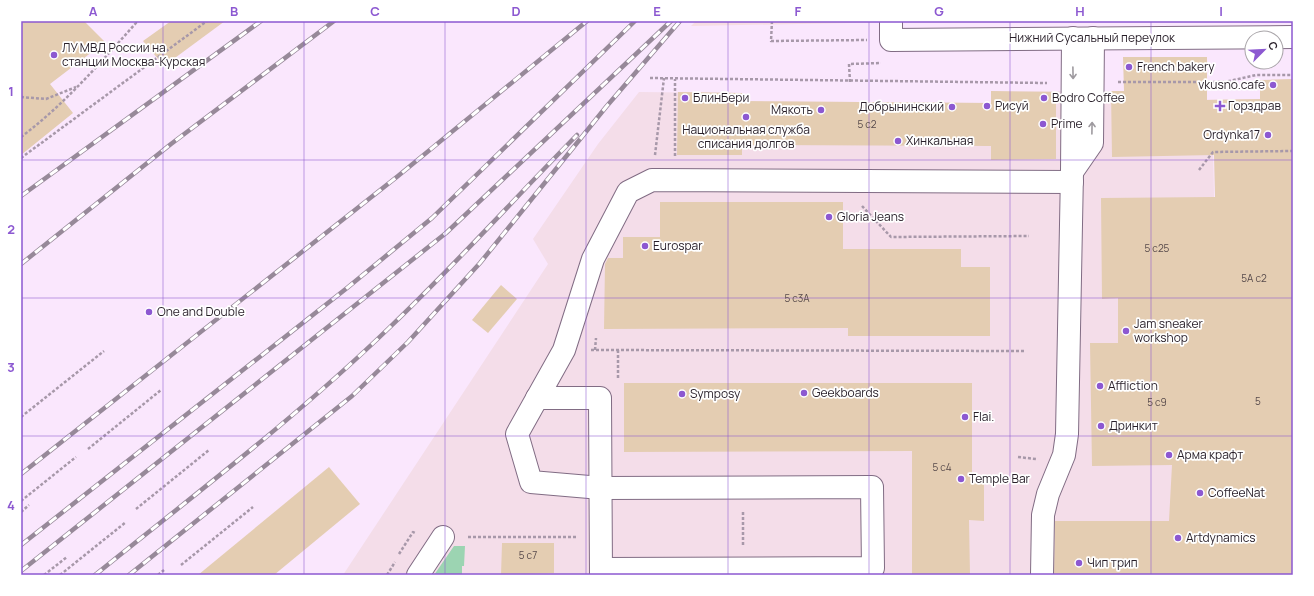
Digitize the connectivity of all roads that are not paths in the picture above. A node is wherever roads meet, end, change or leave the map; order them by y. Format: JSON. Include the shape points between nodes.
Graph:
{"nodes":[{"id":1,"x":891,"y":30,"type":"edge"},
{"id":2,"x":1244,"y":33,"type":"edge"},
{"id":3,"x":1083,"y":38,"type":"junction"},
{"id":4,"x":1072,"y":177,"type":"junction"},
{"id":5,"x":537,"y":398,"type":"junction"},
{"id":6,"x":601,"y":488,"type":"junction"},
{"id":7,"x":443,"y":537,"type":"road end"},
{"id":8,"x":601,"y":572,"type":"edge"},
{"id":9,"x":418,"y":575,"type":"edge"},
{"id":10,"x":1042,"y":575,"type":"edge"}],
"edges":[{"from":1,"to":3,"type":"street","name":"Нижний Сусальный переулок"},
{"from":2,"to":3,"type":"street","name":"Нижний Сусальный переулок"},
{"from":3,"to":4,"type":"street","via":[[1083,83]]},
{"from":4,"to":5,"type":"street","via":[[652,180],[628,192],[593,259],[564,350]]},
{"from":4,"to":10,"type":"street","via":[[1067,434],[1064,455],[1048,494],[1043,515]]},
{"from":5,"to":6,"type":"street","via":[[600,398]]},
{"from":5,"to":6,"type":"street","via":[[517,434],[531,482]]},
{"from":6,"to":8,"type":"street"},
{"from":6,"to":8,"type":"street","via":[[872,487],[873,568]]},
{"from":7,"to":9,"type":"street"}]}
